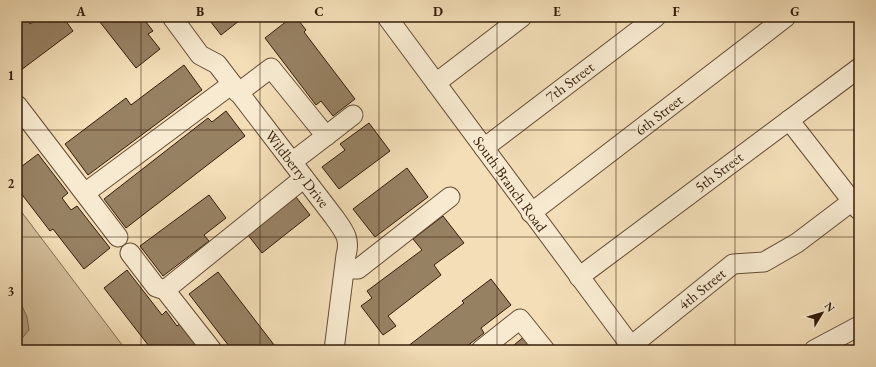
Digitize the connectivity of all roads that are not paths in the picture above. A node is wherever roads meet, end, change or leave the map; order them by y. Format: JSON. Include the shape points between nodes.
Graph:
{"nodes":[{"id":1,"x":172,"y":17,"type":"edge"},
{"id":2,"x":388,"y":17,"type":"edge"},
{"id":3,"x":522,"y":17,"type":"edge"},
{"id":4,"x":656,"y":17,"type":"edge"},
{"id":5,"x":786,"y":17,"type":"edge"},
{"id":6,"x":859,"y":68,"type":"edge"},
{"id":7,"x":436,"y":83,"type":"junction"},
{"id":8,"x":235,"y":88,"type":"junction"},
{"id":9,"x":17,"y":105,"type":"edge"},
{"id":10,"x":353,"y":115,"type":"dead end"},
{"id":11,"x":789,"y":120,"type":"junction"},
{"id":12,"x":317,"y":135,"type":"junction"},
{"id":13,"x":484,"y":148,"type":"junction"},
{"id":14,"x":292,"y":162,"type":"junction"},
{"id":15,"x":304,"y":178,"type":"junction"},
{"id":16,"x":85,"y":193,"type":"junction"},
{"id":17,"x":450,"y":197,"type":"dead end"},
{"id":18,"x":857,"y":202,"type":"edge"},
{"id":19,"x":531,"y":213,"type":"junction"},
{"id":20,"x":118,"y":237,"type":"dead end"},
{"id":21,"x":130,"y":253,"type":"dead end"},
{"id":22,"x":345,"y":269,"type":"junction"},
{"id":23,"x":579,"y":277,"type":"junction"},
{"id":24,"x":165,"y":290,"type":"junction"},
{"id":25,"x":859,"y":326,"type":"edge"},
{"id":26,"x":632,"y":348,"type":"edge"},
{"id":27,"x":212,"y":350,"type":"edge"},
{"id":28,"x":334,"y":350,"type":"edge"},
{"id":29,"x":481,"y":350,"type":"edge"},
{"id":30,"x":545,"y":350,"type":"edge"},
{"id":31,"x":814,"y":350,"type":"edge"}],
"edges":[{"from":1,"to":8,"type":"street","name":"Wildberry Drive","via":[[200,56],[217,64]]},
{"from":2,"to":7,"type":"street","name":"South Branch Road"},
{"from":3,"to":7,"type":"street"},
{"from":4,"to":13,"type":"street","name":"7th Street"},
{"from":5,"to":19,"type":"street","name":"6th Street"},
{"from":6,"to":11,"type":"street","name":"5th Street"},
{"from":7,"to":13,"type":"street","name":"South Branch Road"},
{"from":8,"to":12,"type":"street","via":[[271,68]]},
{"from":8,"to":14,"type":"street","name":"Wildberry Drive"},
{"from":8,"to":16,"type":"street"},
{"from":9,"to":16,"type":"street"},
{"from":10,"to":12,"type":"street"},
{"from":11,"to":18,"type":"street"},
{"from":11,"to":23,"type":"street","name":"5th Street"},
{"from":12,"to":14,"type":"street"},
{"from":13,"to":19,"type":"street","name":"South Branch Road"},
{"from":14,"to":15,"type":"street","name":"Wildberry Drive"},
{"from":15,"to":22,"type":"street","name":"Wildberry Drive","via":[[348,238]]},
{"from":15,"to":24,"type":"street"},
{"from":16,"to":20,"type":"street"},
{"from":17,"to":22,"type":"street","via":[[358,269]]},
{"from":18,"to":26,"type":"street","name":"4th Street","via":[[764,262],[733,264]]},
{"from":19,"to":23,"type":"street","name":"South Branch Road"},
{"from":21,"to":24,"type":"street","via":[[156,287]]},
{"from":22,"to":28,"type":"street","name":"Wildberry Drive"},
{"from":23,"to":26,"type":"street","name":"South Branch Road"},
{"from":24,"to":27,"type":"street"},
{"from":25,"to":31,"type":"street"},
{"from":29,"to":30,"type":"street","via":[[520,319]]}]}
